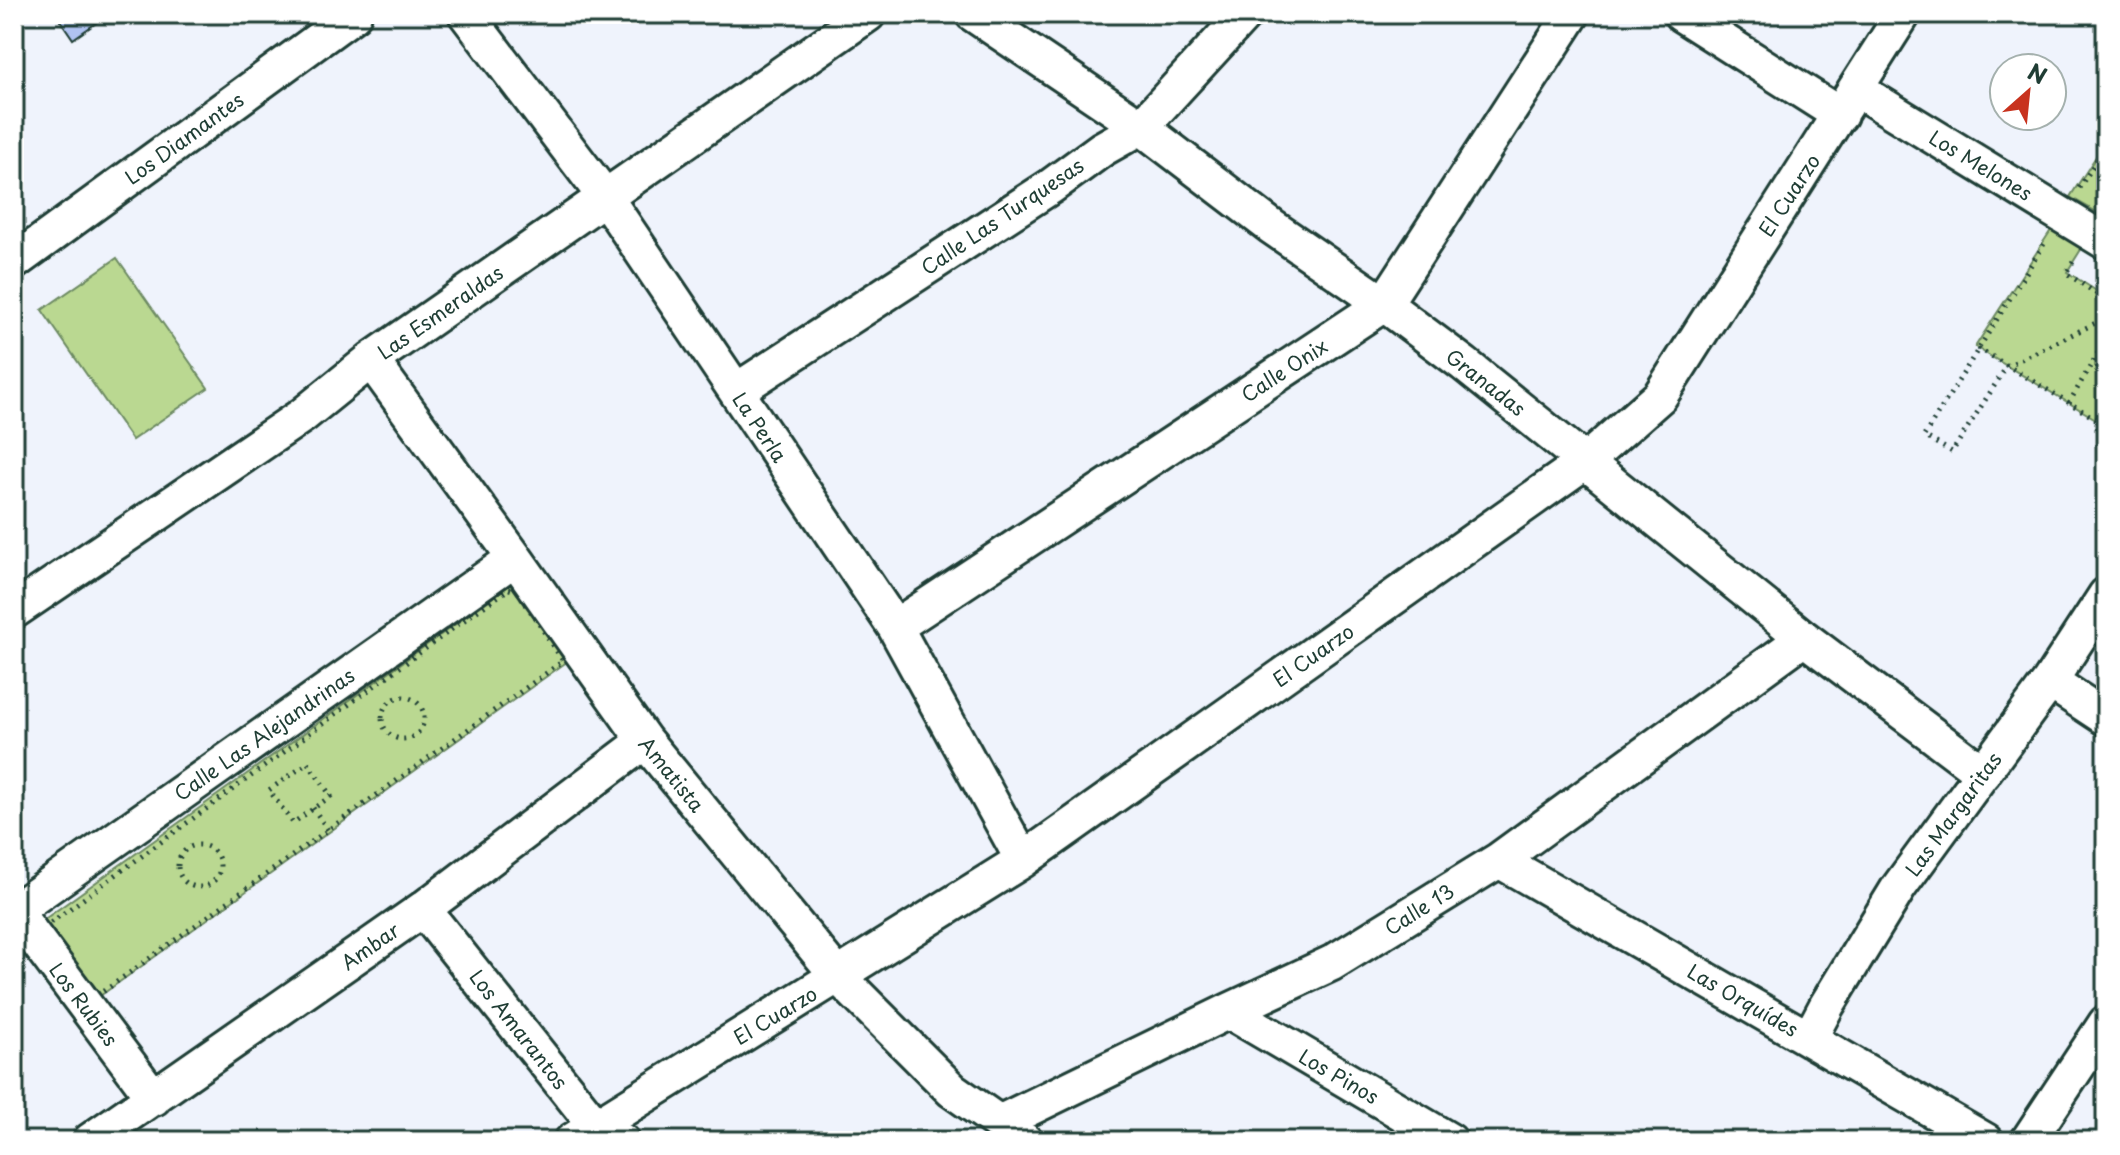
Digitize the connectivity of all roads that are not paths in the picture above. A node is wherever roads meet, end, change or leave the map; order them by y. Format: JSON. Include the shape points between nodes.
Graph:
{"nodes":[{"id":1,"x":354,"y":14,"type":"edge"},
{"id":2,"x":466,"y":14,"type":"edge"},
{"id":3,"x":868,"y":14,"type":"edge"},
{"id":4,"x":973,"y":14,"type":"edge"},
{"id":5,"x":1245,"y":14,"type":"edge"},
{"id":6,"x":1572,"y":14,"type":"edge"},
{"id":7,"x":1681,"y":14,"type":"edge"},
{"id":8,"x":1903,"y":14,"type":"edge"},
{"id":9,"x":1848,"y":102,"type":"junction"},
{"id":10,"x":1141,"y":127,"type":"junction"},
{"id":11,"x":605,"y":197,"type":"junction"},
{"id":12,"x":2106,"y":242,"type":"edge"},
{"id":13,"x":14,"y":262,"type":"edge"},
{"id":14,"x":1384,"y":304,"type":"junction"},
{"id":15,"x":371,"y":360,"type":"junction"},
{"id":16,"x":736,"y":391,"type":"junction"},
{"id":17,"x":1586,"y":461,"type":"junction"},
{"id":18,"x":515,"y":558,"type":"junction"},
{"id":19,"x":2106,"y":595,"type":"edge"},
{"id":20,"x":14,"y":611,"type":"edge"},
{"id":21,"x":895,"y":627,"type":"junction"},
{"id":22,"x":1804,"y":638,"type":"junction"},
{"id":23,"x":2050,"y":681,"type":"junction"},
{"id":24,"x":2106,"y":718,"type":"edge"},
{"id":25,"x":645,"y":741,"type":"junction"},
{"id":26,"x":1983,"y":773,"type":"junction"},
{"id":27,"x":1023,"y":860,"type":"junction"},
{"id":28,"x":1499,"y":860,"type":"junction"},
{"id":29,"x":423,"y":909,"type":"junction"},
{"id":30,"x":14,"y":910,"type":"edge"},
{"id":31,"x":838,"y":976,"type":"junction"},
{"id":32,"x":1229,"y":1011,"type":"junction"},
{"id":33,"x":2106,"y":1023,"type":"edge"},
{"id":34,"x":1809,"y":1039,"type":"junction"},
{"id":35,"x":154,"y":1098,"type":"junction"},
{"id":36,"x":1012,"y":1132,"type":"edge"},
{"id":37,"x":596,"y":1136,"type":"edge"},
{"id":38,"x":90,"y":1141,"type":"edge"},
{"id":39,"x":1450,"y":1141,"type":"edge"},
{"id":40,"x":1986,"y":1141,"type":"edge"},
{"id":41,"x":2028,"y":1141,"type":"edge"}],
"edges":[{"from":1,"to":13,"type":"street","name":"Los Diamantes"},
{"from":2,"to":11,"type":"street","name":"La Perla"},
{"from":3,"to":11,"type":"street","name":"Las Esmeraldas"},
{"from":4,"to":10,"type":"street","name":"Granadas"},
{"from":5,"to":10,"type":"street","name":"Calle Las Turquesas"},
{"from":6,"to":14,"type":"street","name":"Calle Onix"},
{"from":7,"to":9,"type":"street","name":"Los Melones"},
{"from":8,"to":9,"type":"street","name":"El Cuarzo"},
{"from":9,"to":12,"type":"street","name":"Los Melones"},
{"from":9,"to":17,"type":"street","name":"El Cuarzo","via":[[1660,396]]},
{"from":10,"to":14,"type":"street","name":"Granadas"},
{"from":10,"to":16,"type":"street","name":"Calle Las Turquesas"},
{"from":11,"to":15,"type":"street","name":"Las Esmeraldas"},
{"from":11,"to":16,"type":"street","name":"La Perla"},
{"from":14,"to":17,"type":"street","name":"Granadas"},
{"from":14,"to":21,"type":"street","name":"Calle Onix"},
{"from":15,"to":18,"type":"street","name":"Amatista"},
{"from":15,"to":20,"type":"street","name":"Las Esmeraldas","via":[[303,415]]},
{"from":16,"to":21,"type":"street","name":"La Perla"},
{"from":17,"to":22,"type":"street","name":"Granadas"},
{"from":17,"to":27,"type":"street","name":"El Cuarzo"},
{"from":18,"to":25,"type":"street","name":"Amatista"},
{"from":18,"to":30,"type":"street","name":"Calle Las Alejandrinas"},
{"from":19,"to":23,"type":"street","name":"Las Margaritas"},
{"from":21,"to":27,"type":"street","name":"La Perla"},
{"from":22,"to":26,"type":"street","name":"Granadas"},
{"from":22,"to":28,"type":"street","name":"Calle 13"},
{"from":23,"to":24,"type":"street"},
{"from":23,"to":26,"type":"street","name":"Las Margaritas"},
{"from":25,"to":29,"type":"street","name":"Ambar"},
{"from":25,"to":31,"type":"street","name":"Amatista"},
{"from":26,"to":34,"type":"street","name":"Las Margaritas","via":[[1899,887]]},
{"from":27,"to":31,"type":"street","name":"El Cuarzo"},
{"from":28,"to":32,"type":"street","name":"Calle 13","via":[[1332,963]]},
{"from":28,"to":34,"type":"street","name":"Las Orquídes"},
{"from":29,"to":35,"type":"street","name":"Ambar"},
{"from":29,"to":37,"type":"street","name":"Los Amarantos"},
{"from":30,"to":35,"type":"street","name":"Los Rubies"},
{"from":31,"to":36,"type":"street","name":"Amatista","via":[[952,1090]]},
{"from":31,"to":37,"type":"street","name":"El Cuarzo"},
{"from":32,"to":36,"type":"street","name":"Calle 13"},
{"from":32,"to":39,"type":"street","name":"Los Pinos"},
{"from":33,"to":41,"type":"street"},
{"from":34,"to":40,"type":"street","name":"Las Orquídes"},
{"from":35,"to":38,"type":"street","name":"Ambar"}]}
